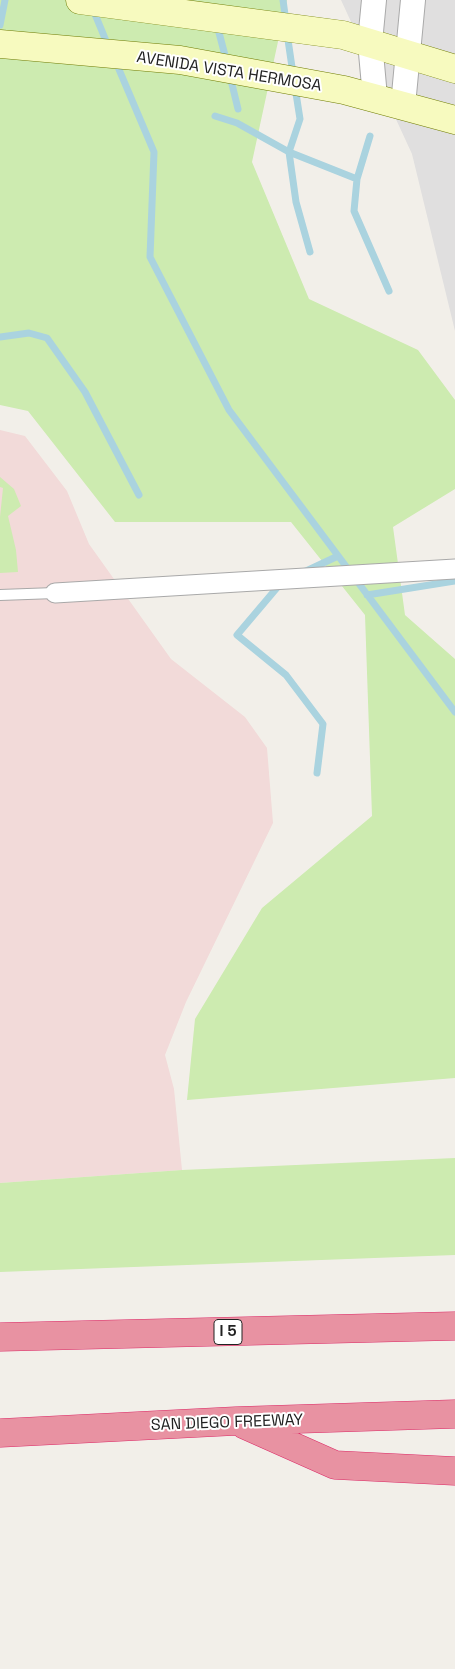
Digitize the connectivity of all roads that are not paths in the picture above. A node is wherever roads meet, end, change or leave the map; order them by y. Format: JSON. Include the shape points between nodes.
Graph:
{"nodes":[{"id":1,"x":80,"y":0,"type":"edge"},
{"id":2,"x":374,"y":0,"type":"edge"},
{"id":3,"x":412,"y":0,"type":"edge"},
{"id":4,"x":370,"y":42,"type":"junction"},
{"id":5,"x":0,"y":44,"type":"edge"},
{"id":6,"x":407,"y":54,"type":"junction"},
{"id":7,"x":455,"y":69,"type":"edge"},
{"id":8,"x":375,"y":97,"type":"junction"},
{"id":9,"x":403,"y":105,"type":"junction"},
{"id":10,"x":455,"y":120,"type":"edge"},
{"id":11,"x":455,"y":569,"type":"edge"},
{"id":12,"x":55,"y":593,"type":"joint"},
{"id":13,"x":0,"y":595,"type":"edge"},
{"id":14,"x":455,"y":1326,"type":"edge"},
{"id":15,"x":0,"y":1337,"type":"edge"},
{"id":16,"x":455,"y":1414,"type":"edge"},
{"id":17,"x":236,"y":1421,"type":"junction"},
{"id":18,"x":0,"y":1433,"type":"edge"},
{"id":19,"x":455,"y":1470,"type":"edge"}],
"edges":[{"from":1,"to":4,"type":"main road","via":[[343,35]]},
{"from":2,"to":4,"type":"street"},
{"from":3,"to":6,"type":"street"},
{"from":4,"to":6,"type":"main road"},
{"from":4,"to":8,"type":"street"},
{"from":5,"to":8,"type":"main road","name":"AVENIDA VISTA HERMOSA","via":[[180,60]]},
{"from":6,"to":7,"type":"main road"},
{"from":6,"to":9,"type":"street"},
{"from":8,"to":9,"type":"main road","name":"AVENIDA VISTA HERMOSA"},
{"from":9,"to":10,"type":"main road","name":"AVENIDA VISTA HERMOSA"},
{"from":11,"to":12,"type":"street"},
{"from":12,"to":13,"type":"lane"},
{"from":14,"to":15,"type":"highway","number":"I 5"},
{"from":16,"to":17,"type":"highway","name":"SAN DIEGO FREEWAY"},
{"from":17,"to":18,"type":"highway","name":"SAN DIEGO FREEWAY"},
{"from":17,"to":19,"type":"highway","via":[[335,1465]]}]}
